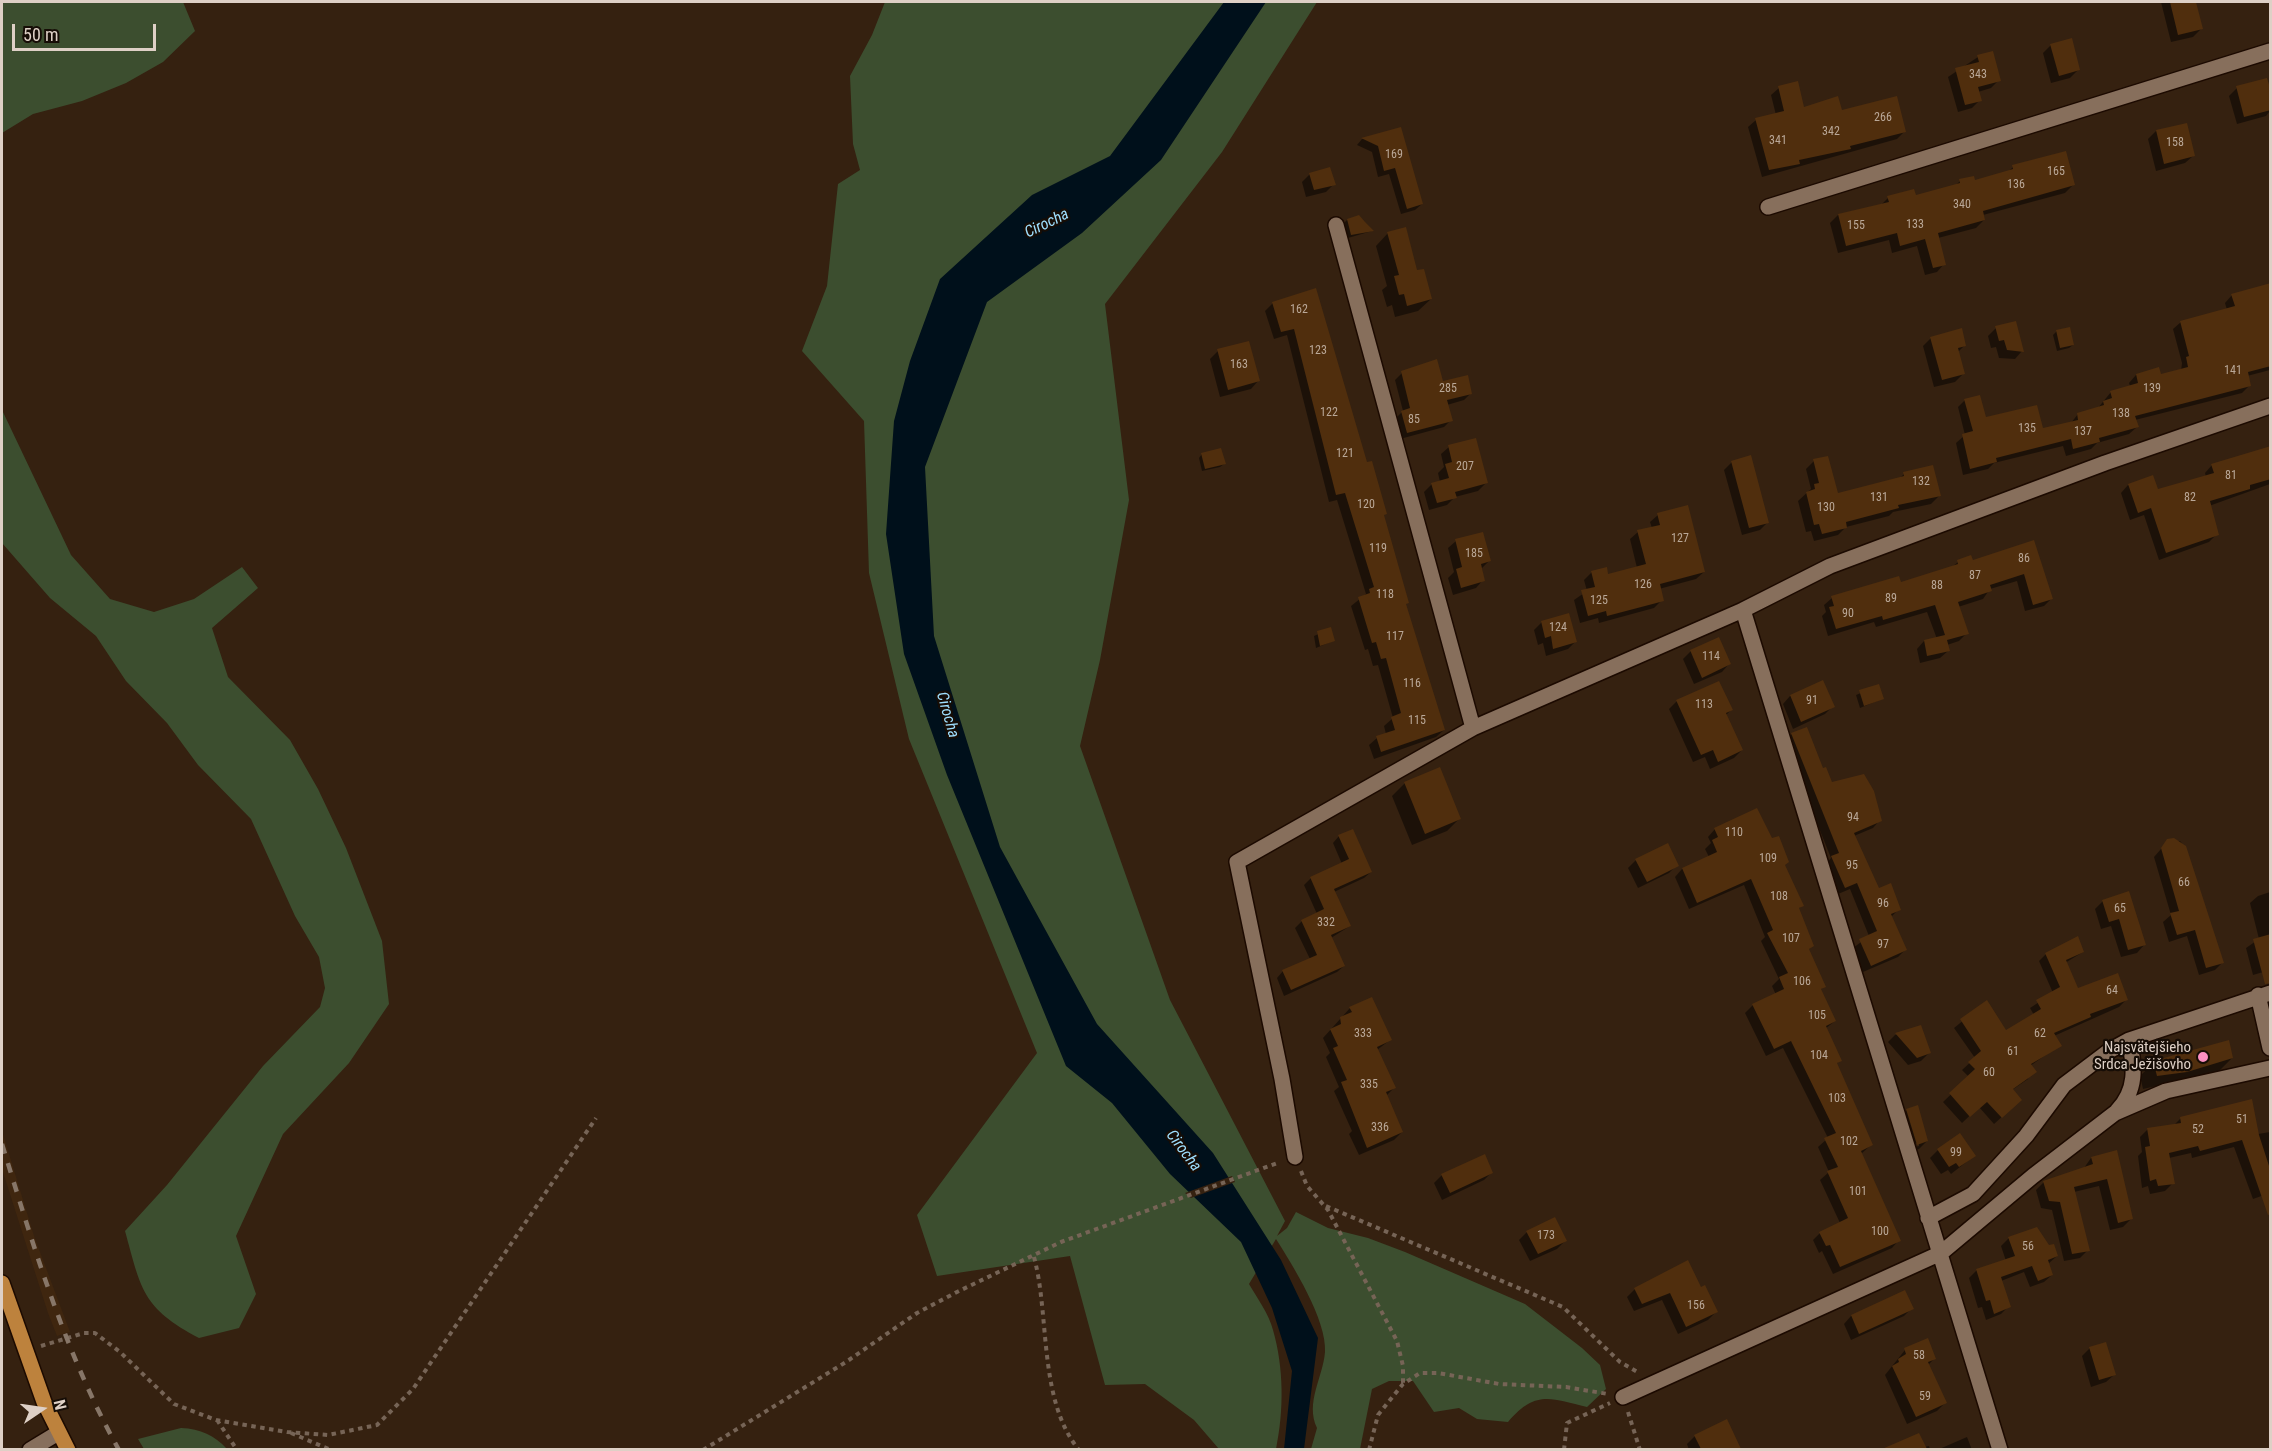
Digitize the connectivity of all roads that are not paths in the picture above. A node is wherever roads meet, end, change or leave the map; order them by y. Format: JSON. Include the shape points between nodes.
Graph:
{"nodes":[{"id":1,"x":2271,"y":51,"type":"edge"},
{"id":2,"x":1768,"y":207,"type":"dead end"},
{"id":3,"x":1336,"y":225,"type":"dead end"},
{"id":4,"x":2271,"y":406,"type":"edge"},
{"id":5,"x":1743,"y":610,"type":"junction"},
{"id":6,"x":1473,"y":728,"type":"junction"},
{"id":7,"x":2264,"y":994,"type":"edge"},
{"id":8,"x":2130,"y":1040,"type":"junction"},
{"id":9,"x":2271,"y":1048,"type":"edge"},
{"id":10,"x":2271,"y":1068,"type":"edge"},
{"id":11,"x":2115,"y":1113,"type":"junction"},
{"id":12,"x":1295,"y":1157,"type":"road end"},
{"id":13,"x":1928,"y":1218,"type":"junction"},
{"id":14,"x":1941,"y":1253,"type":"junction"},
{"id":15,"x":2,"y":1283,"type":"edge"},
{"id":16,"x":1623,"y":1397,"type":"road end"},
{"id":17,"x":57,"y":1433,"type":"junction"},
{"id":18,"x":30,"y":1449,"type":"edge"},
{"id":19,"x":68,"y":1449,"type":"edge"},
{"id":20,"x":2000,"y":1449,"type":"edge"}],
"edges":[{"from":1,"to":2,"type":"street"},
{"from":3,"to":6,"type":"street"},
{"from":4,"to":5,"type":"street","via":[[2105,463],[1830,566]]},
{"from":5,"to":6,"type":"street"},
{"from":5,"to":13,"type":"street"},
{"from":6,"to":12,"type":"street","via":[[1237,862]]},
{"from":7,"to":8,"type":"street"},
{"from":7,"to":9,"type":"street"},
{"from":8,"to":11,"type":"street","via":[[2134,1068],[2131,1092]]},
{"from":8,"to":13,"type":"street","via":[[2064,1085],[2026,1136],[1973,1194]]},
{"from":10,"to":11,"type":"street","via":[[2166,1091]]},
{"from":11,"to":14,"type":"street"},
{"from":13,"to":14,"type":"street"},
{"from":14,"to":16,"type":"street"},
{"from":14,"to":20,"type":"street"},
{"from":15,"to":17,"type":"main road"},
{"from":17,"to":18,"type":"street"},
{"from":17,"to":19,"type":"main road"}]}
